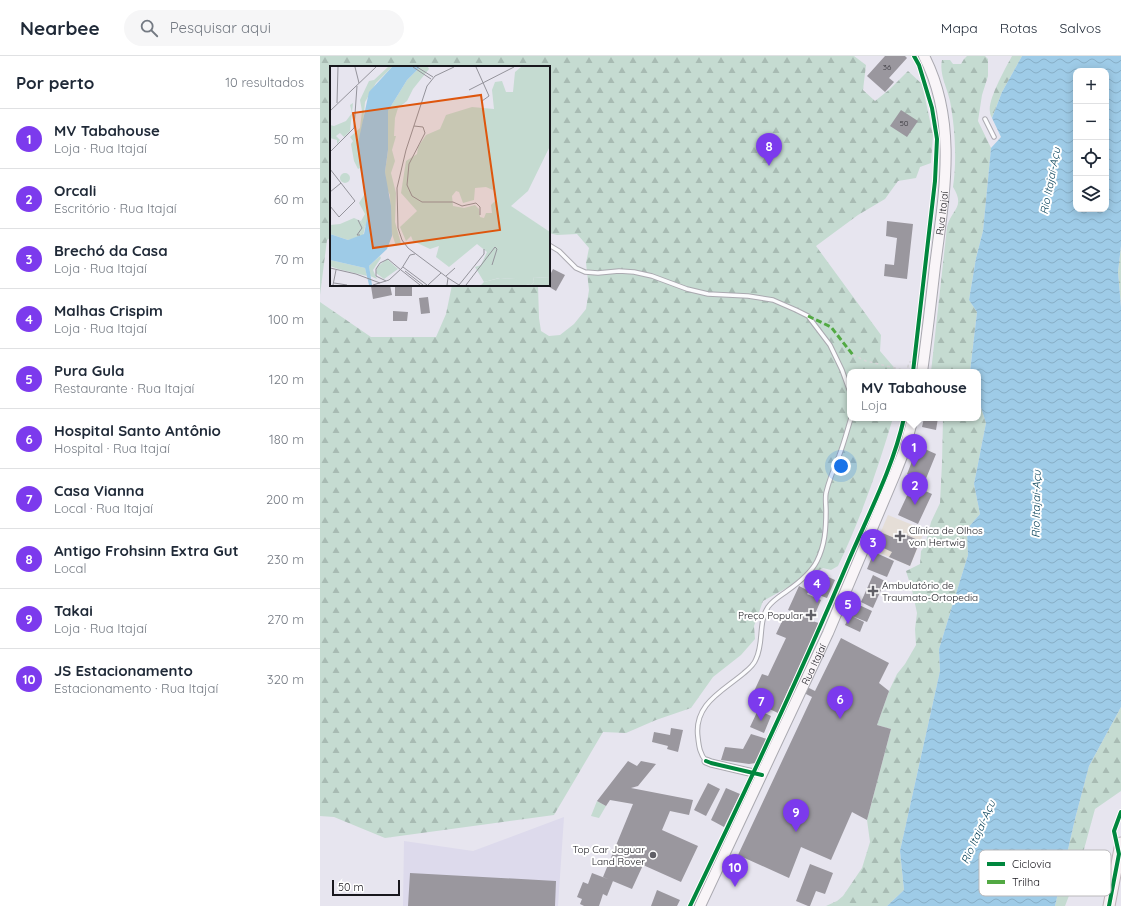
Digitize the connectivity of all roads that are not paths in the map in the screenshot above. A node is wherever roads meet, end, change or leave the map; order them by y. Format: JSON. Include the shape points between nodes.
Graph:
{"nodes":[{"id":1,"x":924,"y":56,"type":"edge"},
{"id":2,"x":985,"y":119,"type":"dead end"},
{"id":3,"x":994,"y":137,"type":"dead end"},
{"id":4,"x":550,"y":246,"type":"edge"},
{"id":5,"x":922,"y":369,"type":"edge"},
{"id":6,"x":847,"y":384,"type":"edge"},
{"id":7,"x":850,"y":421,"type":"edge"},
{"id":8,"x":912,"y":421,"type":"edge"},
{"id":9,"x":706,"y":760,"type":"joint"},
{"id":10,"x":762,"y":775,"type":"junction"},
{"id":11,"x":1121,"y":843,"type":"edge"},
{"id":12,"x":1111,"y":896,"type":"edge"},
{"id":13,"x":1111,"y":896,"type":"edge"},
{"id":14,"x":700,"y":906,"type":"edge"},
{"id":15,"x":1109,"y":906,"type":"edge"}],
"edges":[{"from":1,"to":5,"type":"main road","name":"Rua Itajaí","via":[[934,81],[944,122],[946,161]]},
{"from":2,"to":3,"type":"lane"},
{"from":4,"to":6,"type":"lane","via":[[576,268],[585,272],[634,272],[708,294],[773,300],[796,310],[808,316],[830,345]]},
{"from":7,"to":9,"type":"lane","via":[[826,494],[823,547],[816,563],[804,577],[768,607],[761,630],[759,651],[753,666],[720,691],[705,707],[697,734],[702,756]]},
{"from":8,"to":10,"type":"main road","name":"Rua Itajaí","via":[[895,474],[828,633]]},
{"from":9,"to":10,"type":"street","via":[[711,764]]},
{"from":10,"to":14,"type":"main road","name":"Rua Itajaí"},
{"from":11,"to":12,"type":"main road"},
{"from":13,"to":15,"type":"main road"}]}
